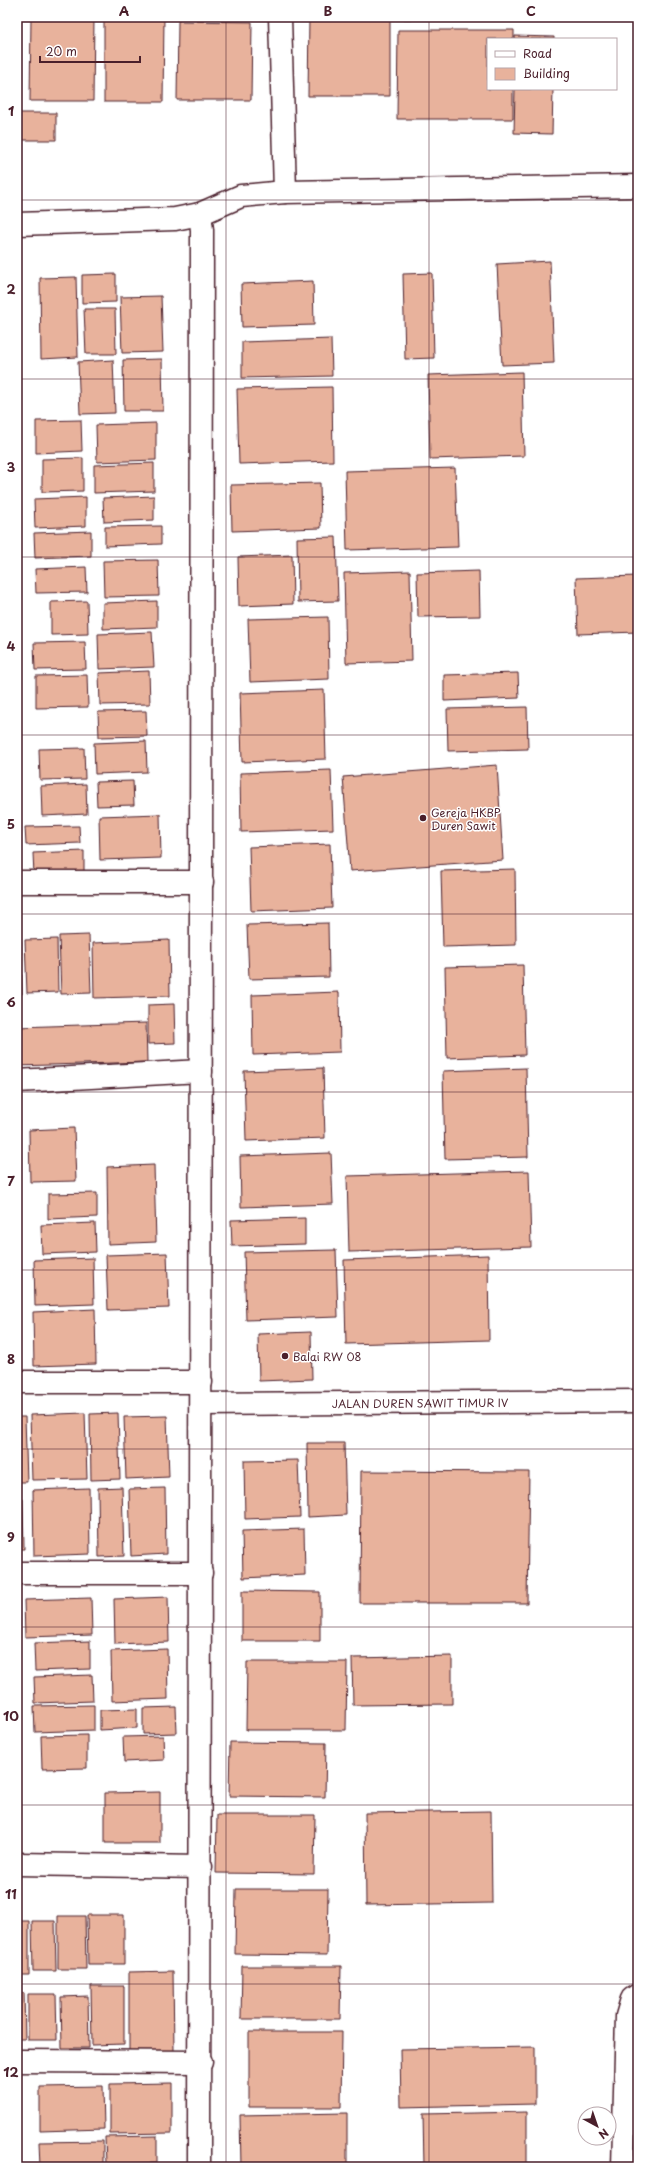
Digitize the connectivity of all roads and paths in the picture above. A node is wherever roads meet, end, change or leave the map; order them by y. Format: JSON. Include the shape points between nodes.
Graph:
{"nodes":[{"id":1,"x":280,"y":17,"type":"edge"},
{"id":2,"x":638,"y":186,"type":"edge"},
{"id":3,"x":285,"y":192,"type":"junction"},
{"id":4,"x":200,"y":214,"type":"junction"},
{"id":5,"x":17,"y":224,"type":"edge"},
{"id":6,"x":17,"y":882,"type":"edge"},
{"id":7,"x":202,"y":882,"type":"junction"},
{"id":8,"x":201,"y":1071,"type":"junction"},
{"id":9,"x":17,"y":1081,"type":"edge"},
{"id":10,"x":17,"y":1382,"type":"edge"},
{"id":11,"x":201,"y":1382,"type":"junction"},
{"id":12,"x":638,"y":1401,"type":"edge"},
{"id":13,"x":201,"y":1404,"type":"junction"},
{"id":14,"x":17,"y":1573,"type":"edge"},
{"id":15,"x":201,"y":1574,"type":"junction"},
{"id":16,"x":17,"y":1864,"type":"edge"},
{"id":17,"x":201,"y":1867,"type":"junction"},
{"id":18,"x":638,"y":1995,"type":"edge"},
{"id":19,"x":17,"y":2061,"type":"edge"},
{"id":20,"x":201,"y":2062,"type":"junction"},
{"id":21,"x":199,"y":2167,"type":"edge"},
{"id":22,"x":623,"y":2167,"type":"edge"}],
"edges":[{"from":1,"to":3,"type":"street"},
{"from":2,"to":3,"type":"street"},
{"from":3,"to":4,"type":"street","via":[[241,196]]},
{"from":4,"to":5,"type":"street","via":[[175,220]]},
{"from":4,"to":7,"type":"street"},
{"from":6,"to":7,"type":"street"},
{"from":7,"to":8,"type":"street"},
{"from":8,"to":9,"type":"street"},
{"from":8,"to":11,"type":"street"},
{"from":10,"to":11,"type":"street"},
{"from":11,"to":13,"type":"street"},
{"from":12,"to":13,"type":"street","name":"JALAN DUREN SAWIT TIMUR IV"},
{"from":13,"to":15,"type":"street"},
{"from":14,"to":15,"type":"street"},
{"from":15,"to":17,"type":"street"},
{"from":16,"to":17,"type":"street"},
{"from":17,"to":20,"type":"street"},
{"from":18,"to":22,"type":"street","via":[[632,1999],[627,2016]]},
{"from":19,"to":20,"type":"street"},
{"from":20,"to":21,"type":"street"}]}
